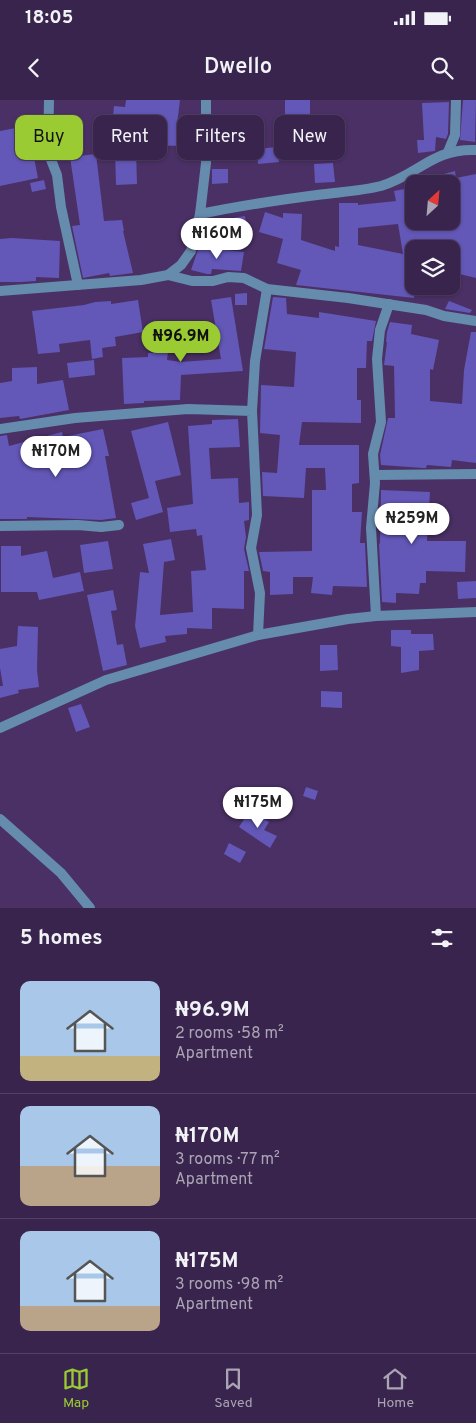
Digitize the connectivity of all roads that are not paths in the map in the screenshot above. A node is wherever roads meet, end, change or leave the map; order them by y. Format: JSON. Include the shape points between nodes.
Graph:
{"nodes":[{"id":1,"x":49,"y":100,"type":"edge"},
{"id":2,"x":206,"y":100,"type":"edge"},
{"id":3,"x":456,"y":100,"type":"edge"},
{"id":4,"x":476,"y":150,"type":"edge"},
{"id":5,"x":448,"y":152,"type":"junction"},
{"id":6,"x":200,"y":214,"type":"junction"},
{"id":7,"x":168,"y":275,"type":"junction"},
{"id":8,"x":78,"y":284,"type":"junction"},
{"id":9,"x":267,"y":289,"type":"junction"},
{"id":10,"x":0,"y":291,"type":"edge"},
{"id":11,"x":390,"y":304,"type":"junction"},
{"id":12,"x":476,"y":321,"type":"edge"},
{"id":13,"x":252,"y":411,"type":"junction"},
{"id":14,"x":0,"y":429,"type":"edge"},
{"id":15,"x":476,"y":474,"type":"edge"},
{"id":16,"x":375,"y":475,"type":"junction"},
{"id":17,"x":119,"y":524,"type":"dead end"},
{"id":18,"x":0,"y":526,"type":"edge"},
{"id":19,"x":476,"y":612,"type":"edge"},
{"id":20,"x":376,"y":616,"type":"junction"},
{"id":21,"x":258,"y":635,"type":"junction"},
{"id":22,"x":0,"y":728,"type":"edge"},
{"id":23,"x":0,"y":819,"type":"edge"},
{"id":24,"x":90,"y":908,"type":"edge"}],
"edges":[{"from":1,"to":8,"type":"street","via":[[48,152],[56,175]]},
{"from":2,"to":6,"type":"street","via":[[206,163]]},
{"from":3,"to":5,"type":"street","via":[[455,135]]},
{"from":4,"to":5,"type":"street"},
{"from":5,"to":6,"type":"street","via":[[381,186]]},
{"from":6,"to":7,"type":"street","via":[[191,251]]},
{"from":7,"to":8,"type":"street"},
{"from":7,"to":9,"type":"street","via":[[192,281],[244,278]]},
{"from":8,"to":10,"type":"street"},
{"from":9,"to":11,"type":"street"},
{"from":9,"to":13,"type":"street","via":[[255,361]]},
{"from":11,"to":12,"type":"street"},
{"from":11,"to":16,"type":"street","via":[[380,330],[377,359],[381,422],[373,454]]},
{"from":13,"to":14,"type":"street","via":[[188,409],[75,418]]},
{"from":13,"to":21,"type":"street","via":[[257,515],[251,548],[260,593]]},
{"from":15,"to":16,"type":"street"},
{"from":16,"to":20,"type":"street","via":[[370,528]]},
{"from":17,"to":18,"type":"street","via":[[101,527]]},
{"from":19,"to":20,"type":"street"},
{"from":20,"to":21,"type":"street"},
{"from":21,"to":22,"type":"street","via":[[106,680]]},
{"from":23,"to":24,"type":"street","via":[[62,874]]}]}
